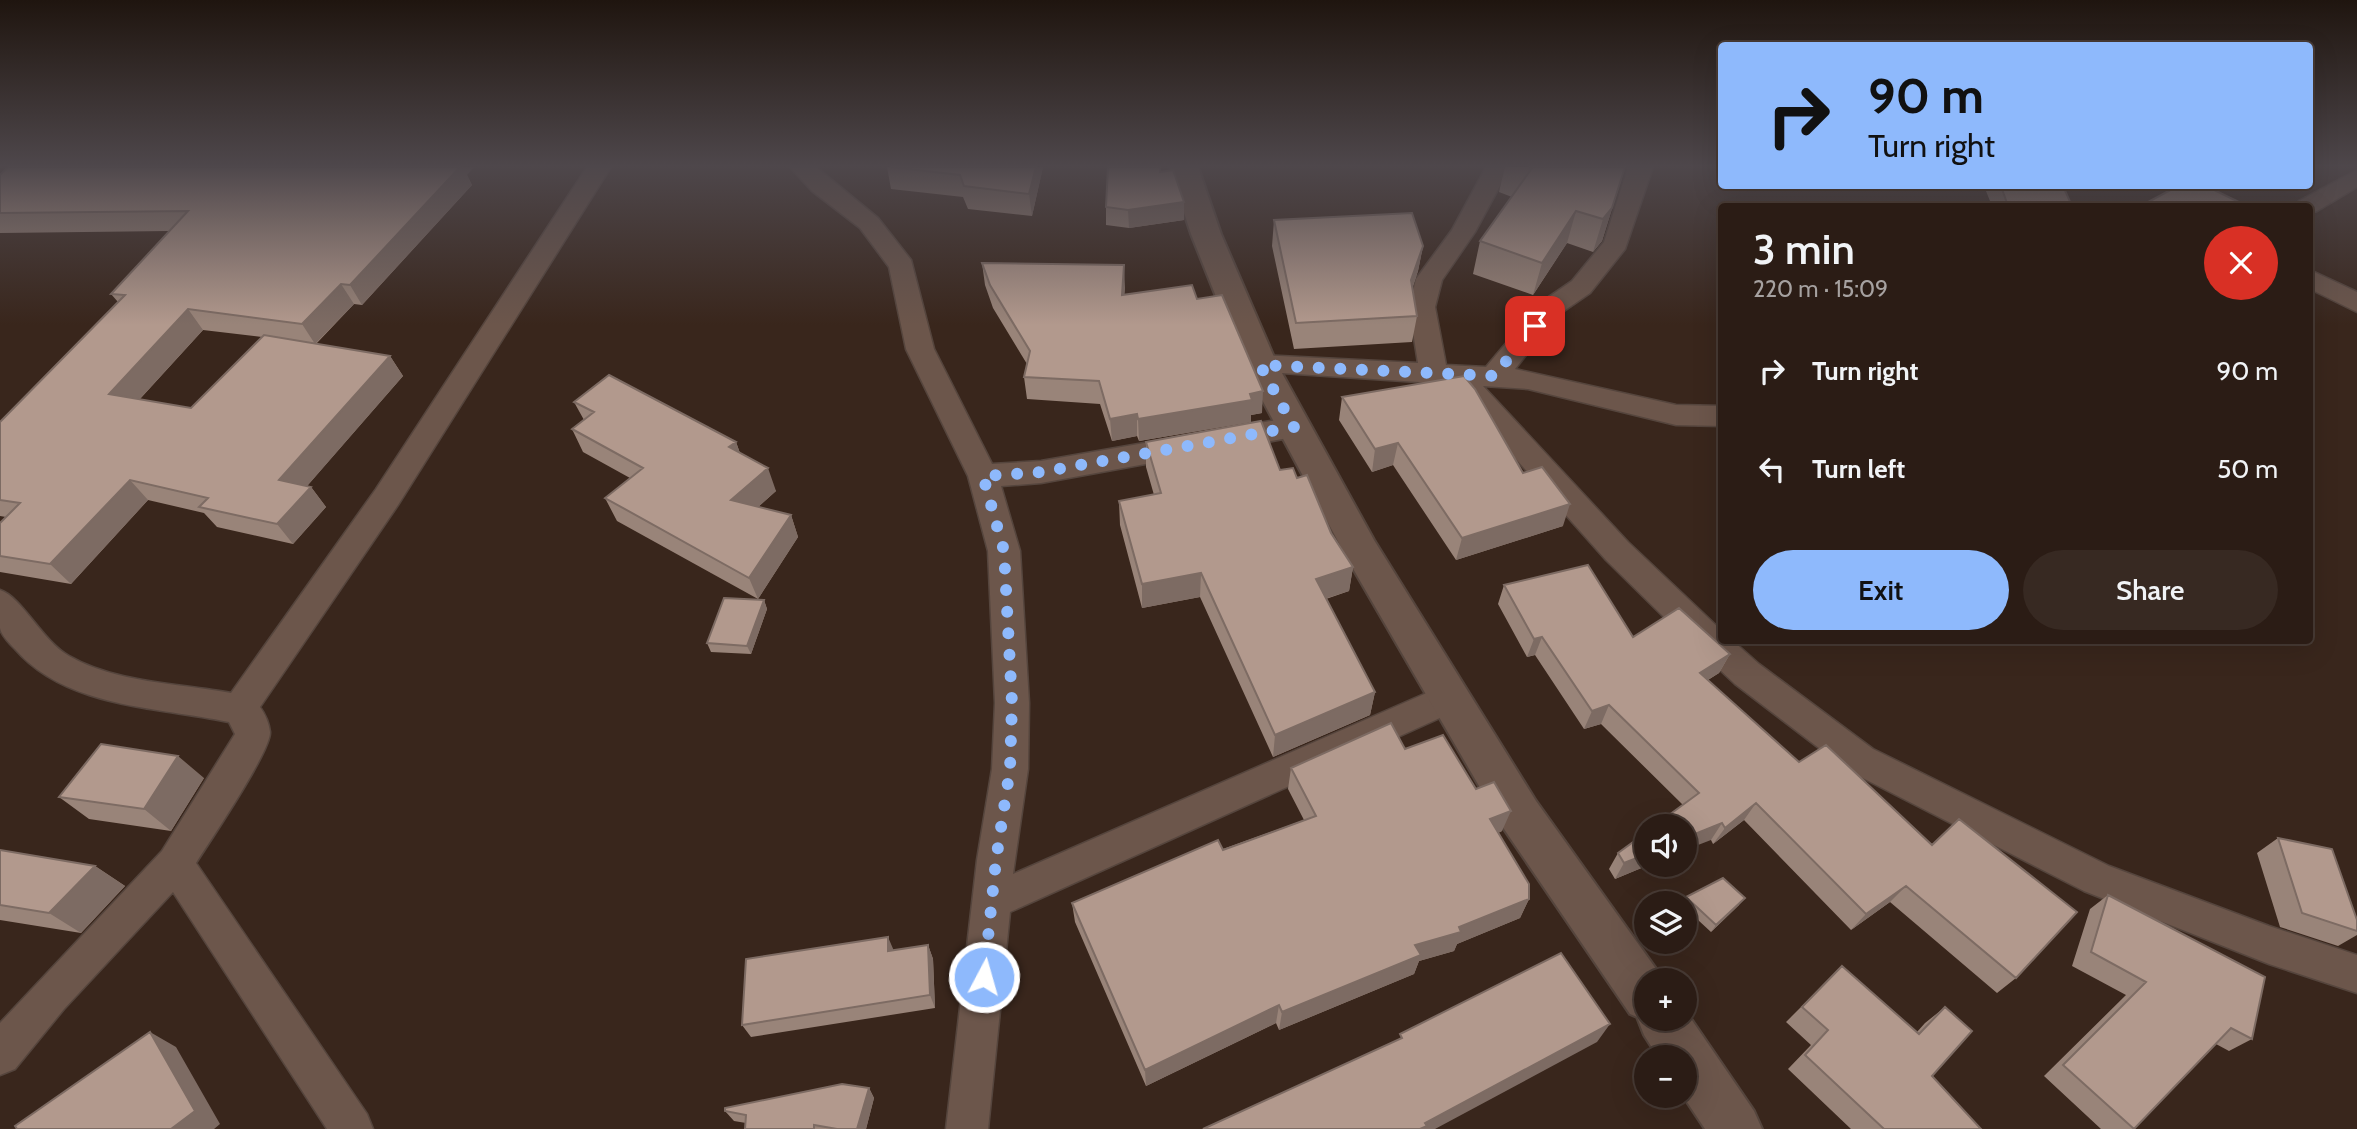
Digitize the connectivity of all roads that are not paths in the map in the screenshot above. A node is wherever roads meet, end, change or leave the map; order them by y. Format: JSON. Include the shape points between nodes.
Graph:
{"nodes":[{"id":1,"x":564,"y":220,"type":"edge"},
{"id":2,"x":865,"y":220,"type":"edge"},
{"id":3,"x":1201,"y":220,"type":"edge"},
{"id":4,"x":1470,"y":220,"type":"edge"},
{"id":5,"x":1623,"y":220,"type":"edge"},
{"id":6,"x":2313,"y":280,"type":"edge"},
{"id":7,"x":2357,"y":303,"type":"edge"},
{"id":8,"x":1260,"y":365,"type":"junction"},
{"id":9,"x":1445,"y":373,"type":"junction"},
{"id":10,"x":1494,"y":376,"type":"junction"},
{"id":11,"x":1718,"y":416,"type":"edge"},
{"id":12,"x":1294,"y":427,"type":"junction"},
{"id":13,"x":983,"y":476,"type":"junction"},
{"id":14,"x":0,"y":603,"type":"edge"},
{"id":15,"x":1450,"y":698,"type":"junction"},
{"id":16,"x":239,"y":709,"type":"junction"},
{"id":17,"x":175,"y":863,"type":"junction"},
{"id":18,"x":993,"y":901,"type":"junction"},
{"id":19,"x":2357,"y":974,"type":"edge"},
{"id":20,"x":1634,"y":978,"type":"edge"},
{"id":21,"x":1670,"y":1031,"type":"edge"},
{"id":22,"x":0,"y":1054,"type":"edge"},
{"id":23,"x":352,"y":1129,"type":"edge"},
{"id":24,"x":967,"y":1129,"type":"edge"},
{"id":25,"x":1736,"y":1129,"type":"edge"}],
"edges":[{"from":1,"to":16,"type":"street","via":[[387,497]]},
{"from":2,"to":13,"type":"street","via":[[902,266],[920,349]]},
{"from":3,"to":8,"type":"street"},
{"from":4,"to":9,"type":"street","via":[[1429,279],[1422,307]]},
{"from":5,"to":10,"type":"street","via":[[1616,243],[1603,261],[1581,287],[1549,309]]},
{"from":6,"to":7,"type":"street"},
{"from":8,"to":9,"type":"street"},
{"from":8,"to":12,"type":"street"},
{"from":9,"to":10,"type":"street"},
{"from":9,"to":19,"type":"street","via":[[1684,616],[1747,674],[1861,760],[2097,879]]},
{"from":10,"to":11,"type":"street","via":[[1528,379],[1676,415]]},
{"from":12,"to":13,"type":"street","via":[[1041,472]]},
{"from":12,"to":15,"type":"street"},
{"from":13,"to":18,"type":"street","via":[[1004,551],[1012,703],[1010,769]]},
{"from":14,"to":16,"type":"street","via":[[18,632],[57,666],[100,683]]},
{"from":15,"to":18,"type":"street"},
{"from":15,"to":20,"type":"street","via":[[1520,815]]},
{"from":16,"to":17,"type":"street","via":[[250,720],[253,735]]},
{"from":17,"to":22,"type":"street"},
{"from":17,"to":23,"type":"street"},
{"from":18,"to":24,"type":"street"},
{"from":21,"to":25,"type":"street"}]}
